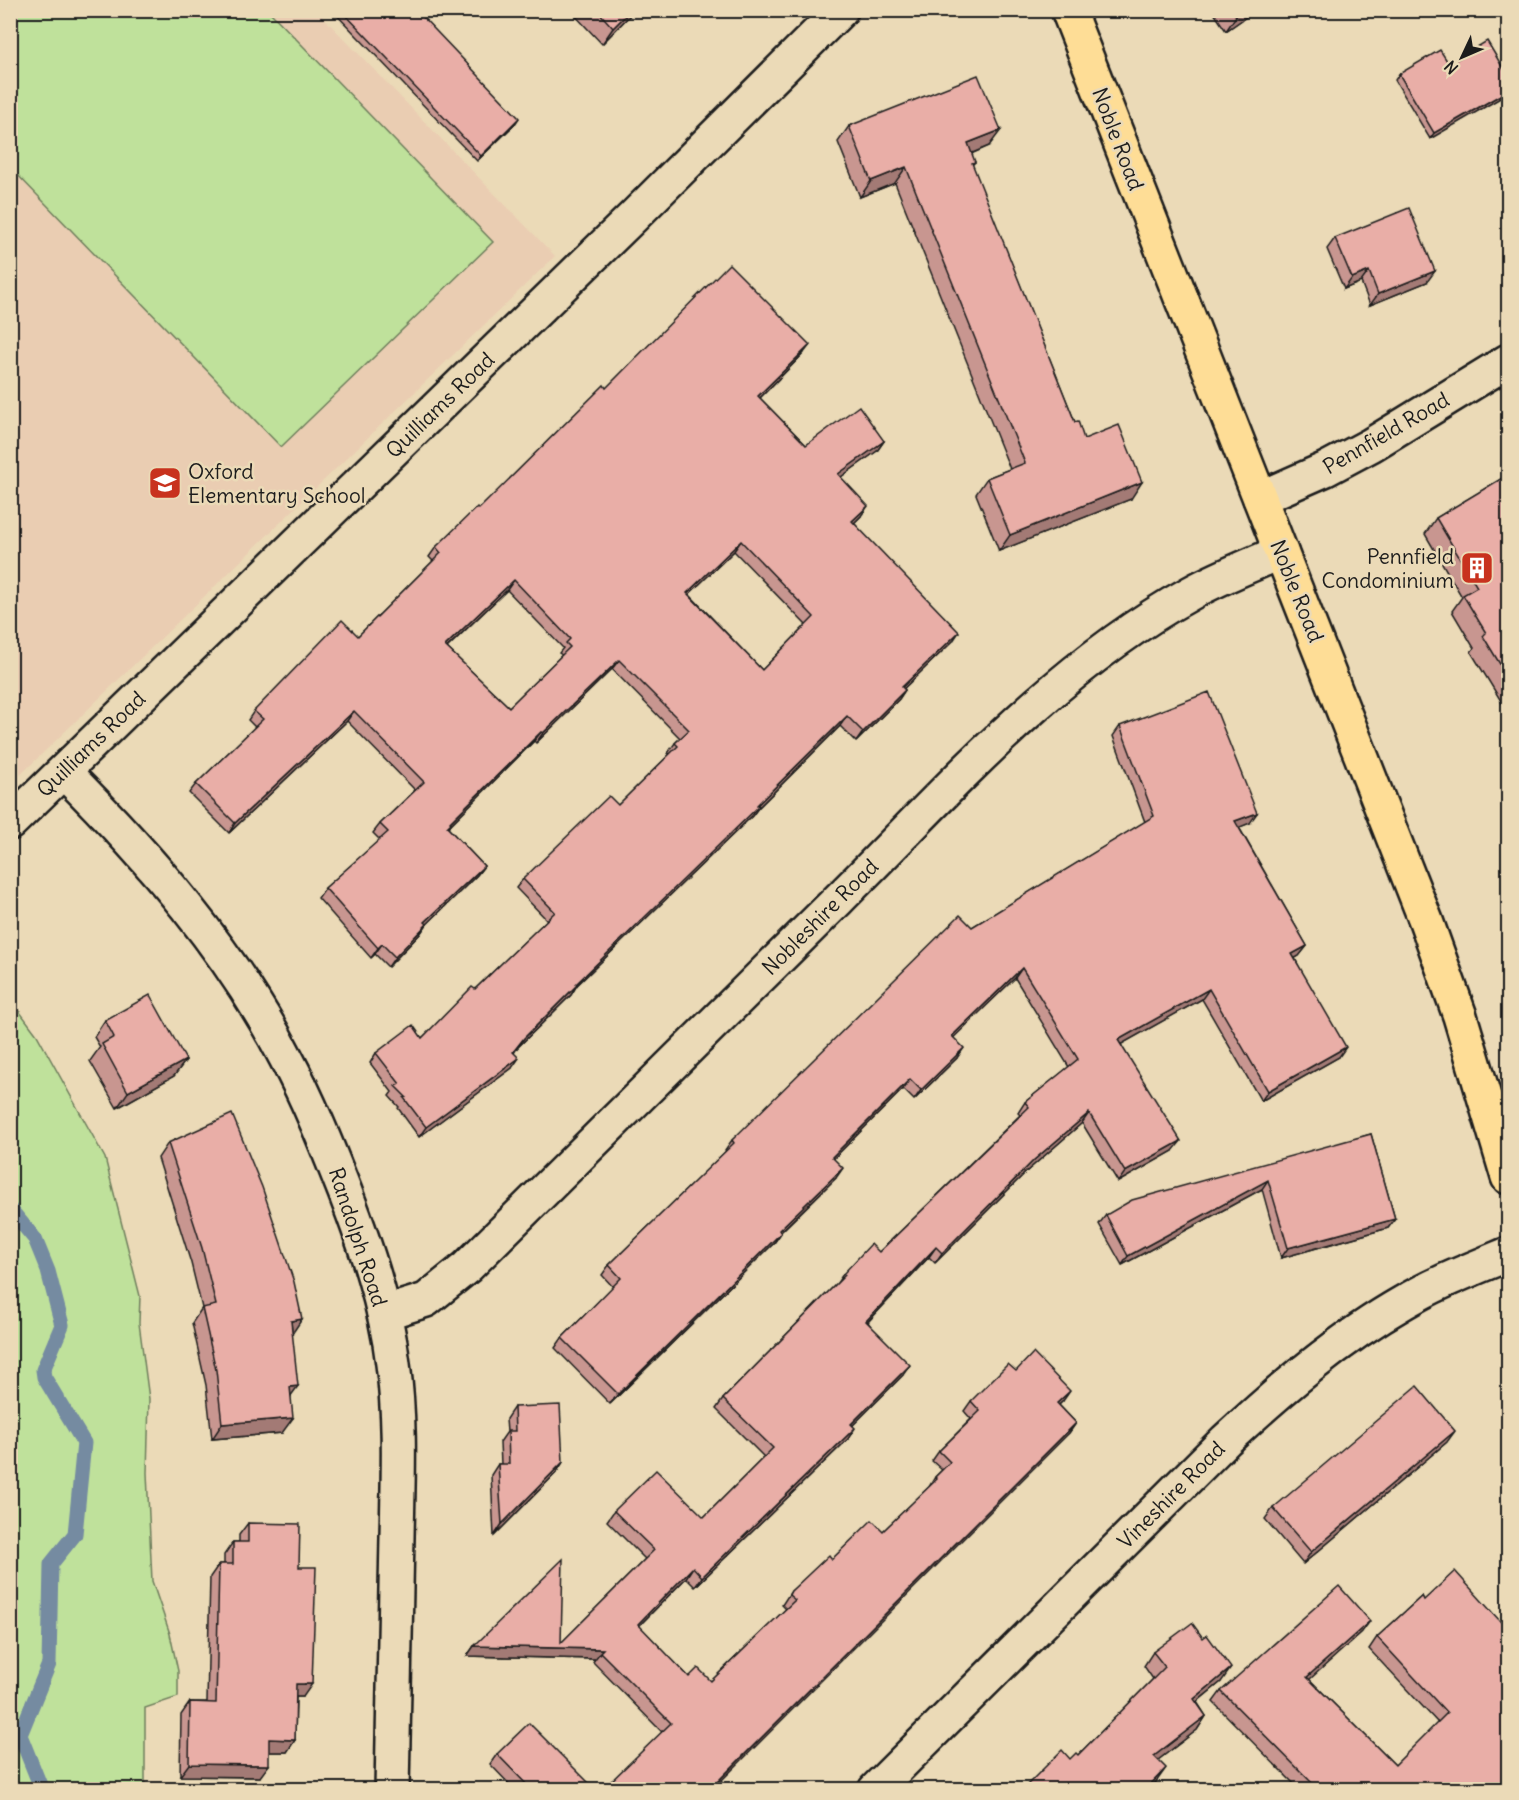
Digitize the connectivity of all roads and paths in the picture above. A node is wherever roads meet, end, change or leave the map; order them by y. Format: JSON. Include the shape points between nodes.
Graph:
{"nodes":[{"id":1,"x":841,"y":10,"type":"edge"},
{"id":2,"x":1068,"y":10,"type":"edge"},
{"id":3,"x":1509,"y":361,"type":"edge"},
{"id":4,"x":1260,"y":498,"type":"junction"},
{"id":5,"x":1281,"y":552,"type":"junction"},
{"id":6,"x":64,"y":772,"type":"junction"},
{"id":7,"x":10,"y":823,"type":"edge"},
{"id":8,"x":1509,"y":1177,"type":"edge"},
{"id":9,"x":1509,"y":1254,"type":"edge"},
{"id":10,"x":384,"y":1313,"type":"junction"},
{"id":11,"x":392,"y":1790,"type":"edge"},
{"id":12,"x":875,"y":1790,"type":"edge"}],
"edges":[{"from":1,"to":6,"type":"street","name":"Quilliams Road"},
{"from":2,"to":4,"type":"main road","name":"Noble Road"},
{"from":3,"to":4,"type":"street","name":"Pennfield Road","via":[[1326,470]]},
{"from":4,"to":5,"type":"main road","name":"Noble Road"},
{"from":5,"to":8,"type":"main road","name":"Noble Road","via":[[1426,921],[1460,1016]]},
{"from":5,"to":10,"type":"street","name":"Nobleshire Road","via":[[1191,593],[1117,640],[1047,694],[467,1267],[426,1300]]},
{"from":6,"to":7,"type":"street","name":"Quilliams Road"},
{"from":6,"to":10,"type":"street","name":"Randolph Road","via":[[132,842],[208,934],[271,1031],[328,1148],[366,1249]]},
{"from":9,"to":12,"type":"street","name":"Vineshire Road","via":[[1403,1302],[1327,1354],[1273,1398]]},
{"from":10,"to":11,"type":"street","name":"Randolph Road","via":[[393,1362],[399,1437]]}]}
